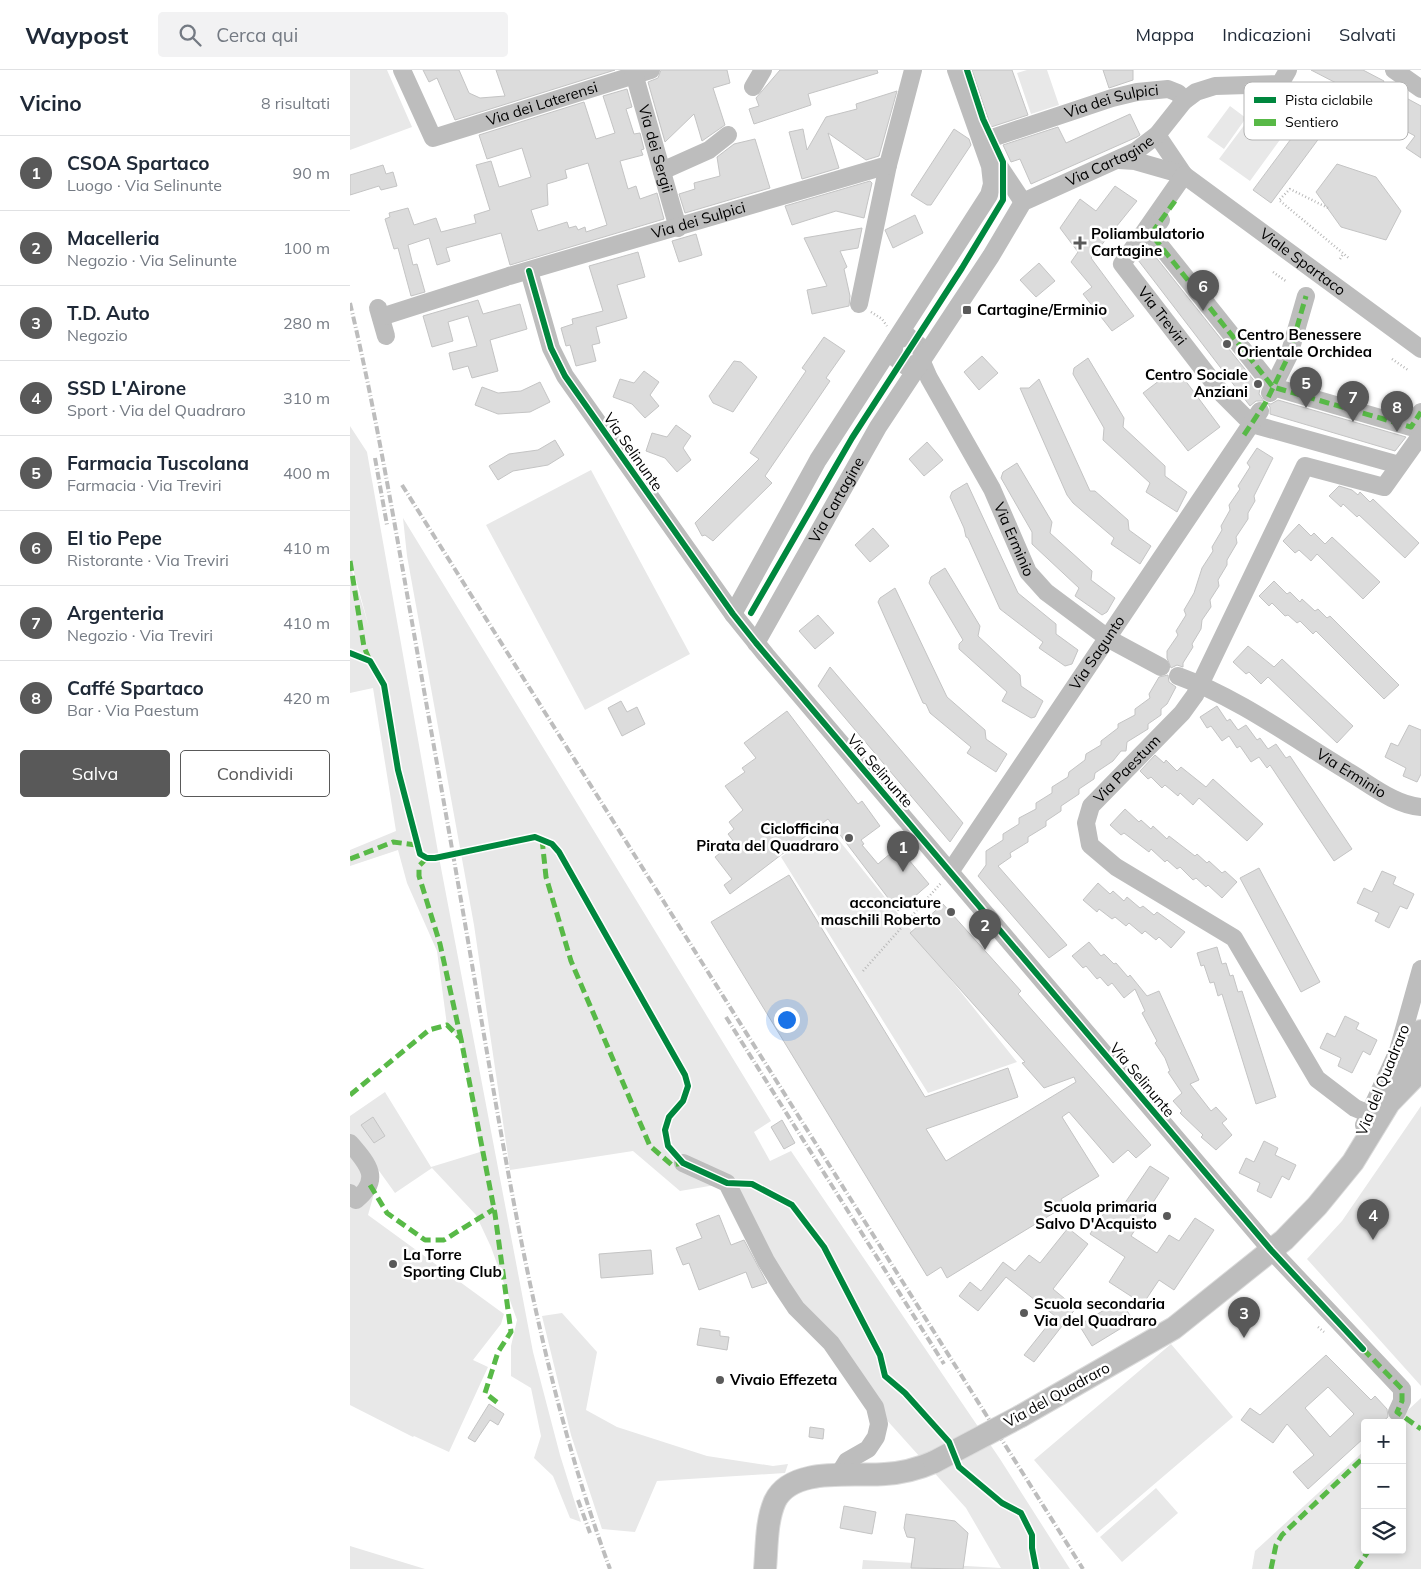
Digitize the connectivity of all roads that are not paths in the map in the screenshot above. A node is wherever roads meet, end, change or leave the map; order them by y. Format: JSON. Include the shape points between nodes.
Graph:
{"nodes":[{"id":1,"x":402,"y":70,"type":"edge"},
{"id":2,"x":763,"y":70,"type":"edge"},
{"id":3,"x":914,"y":70,"type":"edge"},
{"id":4,"x":956,"y":70,"type":"edge"},
{"id":5,"x":1288,"y":70,"type":"edge"},
{"id":6,"x":1394,"y":70,"type":"edge"},
{"id":7,"x":640,"y":72,"type":"edge"},
{"id":8,"x":1281,"y":82,"type":"edge"},
{"id":9,"x":1244,"y":85,"type":"edge"},
{"id":10,"x":754,"y":87,"type":"dead end"},
{"id":11,"x":1421,"y":89,"type":"edge"},
{"id":12,"x":1184,"y":101,"type":"junction"},
{"id":13,"x":728,"y":135,"type":"dead end"},
{"id":14,"x":1157,"y":135,"type":"junction"},
{"id":15,"x":983,"y":141,"type":"junction"},
{"id":16,"x":1118,"y":160,"type":"junction"},
{"id":17,"x":888,"y":165,"type":"junction"},
{"id":18,"x":662,"y":171,"type":"junction"},
{"id":19,"x":1184,"y":175,"type":"junction"},
{"id":20,"x":1175,"y":201,"type":"dead end"},
{"id":21,"x":1024,"y":202,"type":"junction"},
{"id":22,"x":678,"y":228,"type":"junction"},
{"id":23,"x":529,"y":270,"type":"junction"},
{"id":24,"x":1306,"y":296,"type":"dead end"},
{"id":25,"x":859,"y":304,"type":"dead end"},
{"id":26,"x":386,"y":336,"type":"dead end"},
{"id":27,"x":895,"y":341,"type":"junction"},
{"id":28,"x":1421,"y":349,"type":"edge"},
{"id":29,"x":922,"y":362,"type":"junction"},
{"id":30,"x":1271,"y":390,"type":"junction"},
{"id":31,"x":1421,"y":412,"type":"edge"},
{"id":32,"x":1252,"y":423,"type":"junction"},
{"id":33,"x":1421,"y":435,"type":"edge"},
{"id":34,"x":1399,"y":466,"type":"junction"},
{"id":35,"x":733,"y":614,"type":"junction"},
{"id":36,"x":1109,"y":639,"type":"junction"},
{"id":37,"x":756,"y":643,"type":"junction"},
{"id":38,"x":1161,"y":667,"type":"dead end"},
{"id":39,"x":1178,"y":676,"type":"dead end"},
{"id":40,"x":1202,"y":684,"type":"junction"},
{"id":41,"x":1421,"y":807,"type":"edge"},
{"id":42,"x":950,"y":872,"type":"junction"},
{"id":43,"x":1421,"y":969,"type":"edge"},
{"id":44,"x":1417,"y":1002,"type":"edge"},
{"id":45,"x":1421,"y":1031,"type":"edge"},
{"id":46,"x":1421,"y":1070,"type":"edge"},
{"id":47,"x":1378,"y":1112,"type":"junction"},
{"id":48,"x":350,"y":1142,"type":"edge"},
{"id":49,"x":683,"y":1163,"type":"dead end"},
{"id":50,"x":350,"y":1193,"type":"edge"},
{"id":51,"x":1271,"y":1250,"type":"junction"},
{"id":52,"x":1397,"y":1412,"type":"dead end"},
{"id":53,"x":839,"y":1474,"type":"junction"},
{"id":54,"x":765,"y":1569,"type":"edge"}],
"edges":[{"from":1,"to":7,"type":"street","name":"Via dei Laterensi","via":[[433,138]]},
{"from":2,"to":10,"type":"street"},
{"from":3,"to":17,"type":"street"},
{"from":4,"to":15,"type":"street"},
{"from":5,"to":8,"type":"street"},
{"from":6,"to":11,"type":"street"},
{"from":7,"to":18,"type":"street","name":"Via dei Sergii"},
{"from":9,"to":12,"type":"street","via":[[1215,86],[1196,92]]},
{"from":12,"to":14,"type":"street","name":"Via Cartagine"},
{"from":12,"to":15,"type":"street","name":"Via dei Sulpici","via":[[1178,93],[1168,89],[1137,92]]},
{"from":13,"to":18,"type":"street","via":[[710,150]]},
{"from":14,"to":16,"type":"street","name":"Via Cartagine"},
{"from":14,"to":19,"type":"street"},
{"from":15,"to":21,"type":"street"},
{"from":15,"to":27,"type":"street","via":[[992,174],[989,195]]},
{"from":16,"to":19,"type":"street","via":[[1135,161]]},
{"from":16,"to":21,"type":"street","name":"Via Cartagine"},
{"from":17,"to":22,"type":"street","name":"Via dei Sulpici"},
{"from":17,"to":25,"type":"street"},
{"from":18,"to":22,"type":"street","name":"Via dei Sergii"},
{"from":19,"to":28,"type":"street","name":"Viale Spartaco"},
{"from":19,"to":32,"type":"street","name":"Via Treviri","via":[[1122,264],[1224,396]]},
{"from":20,"to":30,"type":"street","via":[[1151,234]]},
{"from":21,"to":29,"type":"street","name":"Via Cartagine"},
{"from":22,"to":23,"type":"street","name":"Via dei Sulpici"},
{"from":23,"to":26,"type":"street","name":"Via dei Sulpici","via":[[379,313]]},
{"from":23,"to":35,"type":"street","name":"Via Selinunte","via":[[551,348],[565,376]]},
{"from":24,"to":30,"type":"street","via":[[1289,355]]},
{"from":27,"to":29,"type":"street","via":[[908,336],[921,347]]},
{"from":27,"to":35,"type":"street","via":[[818,460]]},
{"from":29,"to":36,"type":"street","name":"Via Erminio","via":[[992,489],[1028,572],[1046,592]]},
{"from":29,"to":37,"type":"street","name":"Via Cartagine","via":[[878,427]]},
{"from":30,"to":31,"type":"street","via":[[1411,427]]},
{"from":32,"to":34,"type":"street","name":"Via Treviri"},
{"from":32,"to":36,"type":"street","name":"Via Sagunto"},
{"from":33,"to":34,"type":"street","name":"Via Paestum"},
{"from":34,"to":40,"type":"street","name":"Via Paestum","via":[[1384,487],[1304,466]]},
{"from":35,"to":37,"type":"street","name":"Via Selinunte"},
{"from":36,"to":38,"type":"street","name":"Via Erminio"},
{"from":36,"to":42,"type":"street","name":"Via Sagunto"},
{"from":37,"to":42,"type":"street","name":"Via Selinunte"},
{"from":39,"to":40,"type":"street","name":"Via Erminio"},
{"from":40,"to":41,"type":"street","name":"Via Erminio","via":[[1394,798]]},
{"from":40,"to":47,"type":"street","name":"Via Paestum","via":[[1182,713],[1091,806],[1086,823],[1090,845],[1116,867],[1234,938],[1314,1075],[1347,1102]]},
{"from":42,"to":51,"type":"street","name":"Via Selinunte"},
{"from":43,"to":44,"type":"street","name":"Via del Quadraro"},
{"from":44,"to":47,"type":"street","name":"Via del Quadraro"},
{"from":45,"to":47,"type":"main road","name":"Via del Quadraro"},
{"from":46,"to":47,"type":"main road","name":"Via del Quadraro"},
{"from":47,"to":51,"type":"main road","name":"Via del Quadraro","via":[[1352,1162],[1317,1206]]},
{"from":48,"to":50,"type":"street","via":[[370,1172],[370,1185],[364,1194],[356,1200]]},
{"from":49,"to":53,"type":"street","via":[[727,1183],[782,1287],[796,1308],[831,1343],[875,1407],[879,1424],[876,1437],[868,1449],[847,1461]]},
{"from":51,"to":52,"type":"street","name":"Via Selinunte","via":[[1402,1389],[1402,1401]]},
{"from":51,"to":53,"type":"main road","name":"Via del Quadraro","bridge":true,"via":[[1174,1328],[934,1462],[892,1474]]},
{"from":53,"to":54,"type":"main road","name":"Via del Quadraro","via":[[804,1479],[782,1489],[772,1511]]}]}
